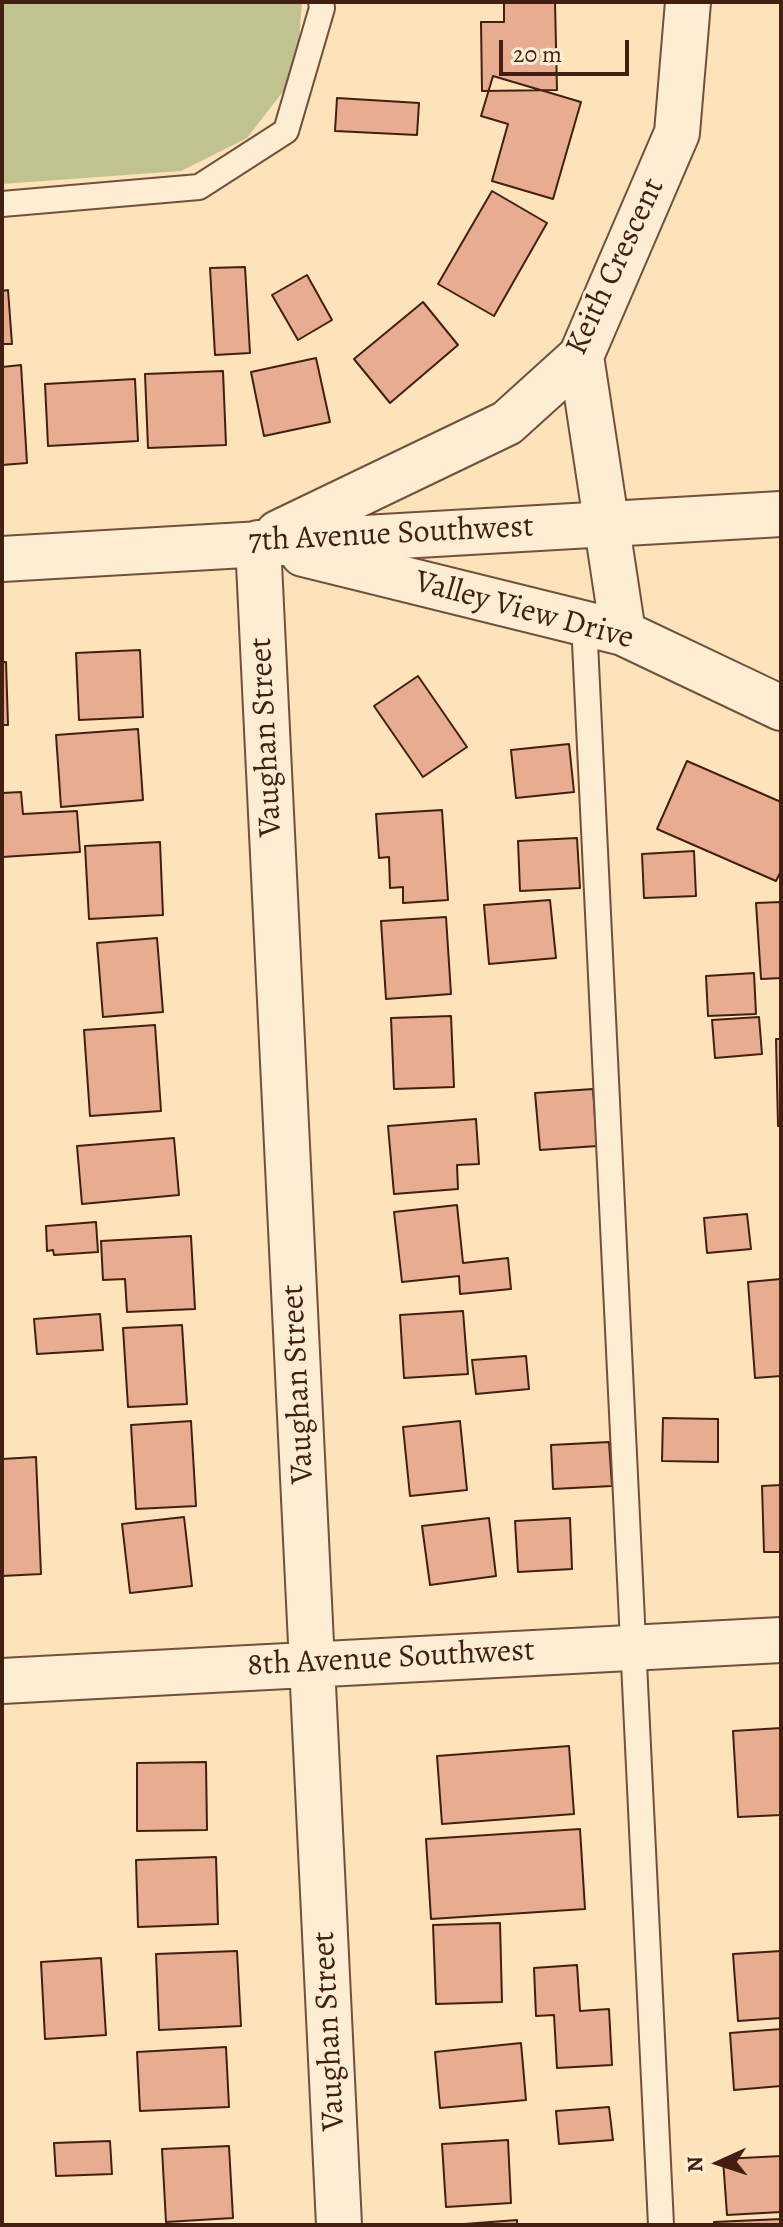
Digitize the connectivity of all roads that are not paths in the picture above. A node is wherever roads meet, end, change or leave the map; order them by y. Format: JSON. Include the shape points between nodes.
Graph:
{"nodes":[{"id":1,"x":321,"y":2,"type":"edge"},
{"id":2,"x":688,"y":2,"type":"edge"},
{"id":3,"x":2,"y":204,"type":"edge"},
{"id":4,"x":581,"y":356,"type":"junction"},
{"id":5,"x":781,"y":514,"type":"edge"},
{"id":6,"x":604,"y":523,"type":"junction"},
{"id":7,"x":258,"y":543,"type":"junction"},
{"id":8,"x":2,"y":559,"type":"edge"},
{"id":9,"x":604,"y":628,"type":"junction"},
{"id":10,"x":781,"y":708,"type":"edge"},
{"id":11,"x":781,"y":1640,"type":"edge"},
{"id":12,"x":632,"y":1648,"type":"junction"},
{"id":13,"x":312,"y":1662,"type":"junction"},
{"id":14,"x":2,"y":1681,"type":"edge"},
{"id":15,"x":339,"y":2225,"type":"edge"},
{"id":16,"x":661,"y":2225,"type":"edge"}],
"edges":[{"from":1,"to":3,"type":"lane","via":[[286,131],[199,187]]},
{"from":2,"to":4,"type":"street","name":"Keith Crescent","via":[[677,133]]},
{"from":4,"to":6,"type":"street"},
{"from":4,"to":7,"type":"street","name":"Keith Crescent","via":[[507,423]]},
{"from":5,"to":6,"type":"street","name":"7th Avenue Southwest"},
{"from":6,"to":7,"type":"street","name":"7th Avenue Southwest"},
{"from":6,"to":9,"type":"street"},
{"from":7,"to":8,"type":"street","name":"7th Avenue Southwest"},
{"from":7,"to":9,"type":"street","name":"Valley View Drive"},
{"from":7,"to":13,"type":"street","name":"Vaughan Street"},
{"from":9,"to":10,"type":"street","name":"Valley View Drive"},
{"from":9,"to":12,"type":"lane"},
{"from":11,"to":12,"type":"street","name":"8th Avenue Southwest"},
{"from":12,"to":13,"type":"street","name":"8th Avenue Southwest"},
{"from":12,"to":16,"type":"lane"},
{"from":13,"to":14,"type":"street","name":"8th Avenue Southwest"},
{"from":13,"to":15,"type":"street","name":"Vaughan Street"}]}
